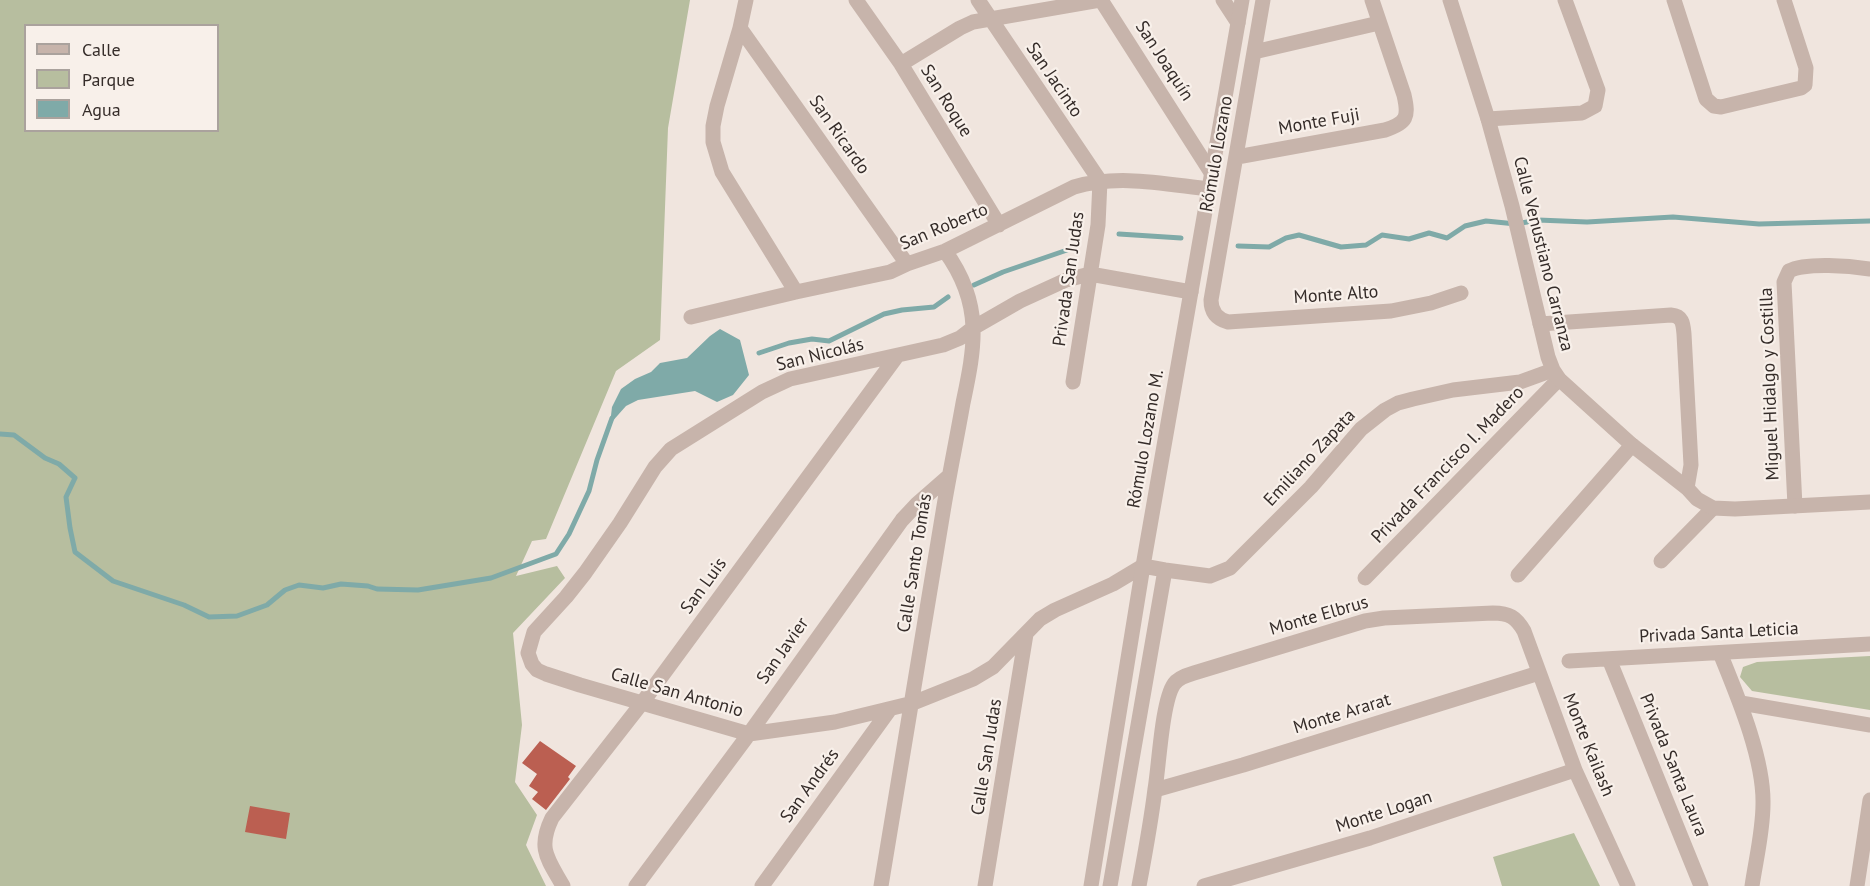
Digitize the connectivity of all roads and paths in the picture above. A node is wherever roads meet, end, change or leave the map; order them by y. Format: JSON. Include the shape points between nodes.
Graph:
{"nodes":[{"id":1,"x":746,"y":0,"type":"edge"},
{"id":2,"x":856,"y":0,"type":"edge"},
{"id":3,"x":978,"y":0,"type":"edge"},
{"id":4,"x":1101,"y":0,"type":"edge"},
{"id":5,"x":1223,"y":0,"type":"edge"},
{"id":6,"x":1242,"y":0,"type":"edge"},
{"id":7,"x":1263,"y":0,"type":"edge"},
{"id":8,"x":1372,"y":0,"type":"edge"},
{"id":9,"x":1450,"y":0,"type":"edge"},
{"id":10,"x":1565,"y":0,"type":"edge"},
{"id":11,"x":1674,"y":0,"type":"edge"},
{"id":12,"x":1784,"y":0,"type":"edge"},
{"id":13,"x":990,"y":20,"type":"junction"},
{"id":14,"x":1238,"y":23,"type":"junction"},
{"id":15,"x":1379,"y":23,"type":"junction"},
{"id":16,"x":740,"y":28,"type":"junction"},
{"id":17,"x":1254,"y":52,"type":"junction"},
{"id":18,"x":900,"y":64,"type":"junction"},
{"id":19,"x":1488,"y":119,"type":"junction"},
{"id":20,"x":1237,"y":157,"type":"junction"},
{"id":21,"x":1100,"y":181,"type":"junction"},
{"id":22,"x":1210,"y":182,"type":"junction"},
{"id":23,"x":999,"y":225,"type":"junction"},
{"id":24,"x":945,"y":251,"type":"junction"},
{"id":25,"x":907,"y":264,"type":"junction"},
{"id":26,"x":1870,"y":269,"type":"edge"},
{"id":27,"x":1090,"y":274,"type":"junction"},
{"id":28,"x":796,"y":292,"type":"junction"},
{"id":29,"x":1191,"y":292,"type":"junction"},
{"id":30,"x":1461,"y":293,"type":"dead end"},
{"id":31,"x":1214,"y":314,"type":"joint"},
{"id":32,"x":691,"y":316,"type":"dead end"},
{"id":33,"x":1540,"y":324,"type":"junction"},
{"id":34,"x":973,"y":328,"type":"junction"},
{"id":35,"x":897,"y":356,"type":"junction"},
{"id":36,"x":1556,"y":374,"type":"junction"},
{"id":37,"x":1073,"y":382,"type":"dead end"},
{"id":38,"x":1632,"y":445,"type":"junction"},
{"id":39,"x":949,"y":476,"type":"junction"},
{"id":40,"x":1687,"y":488,"type":"junction"},
{"id":41,"x":1870,"y":502,"type":"edge"},
{"id":42,"x":1795,"y":506,"type":"junction"},
{"id":43,"x":1713,"y":508,"type":"junction"},
{"id":44,"x":1661,"y":561,"type":"dead end"},
{"id":45,"x":1143,"y":566,"type":"junction"},
{"id":46,"x":1165,"y":570,"type":"junction"},
{"id":47,"x":1518,"y":575,"type":"dead end"},
{"id":48,"x":1365,"y":578,"type":"dead end"},
{"id":49,"x":1516,"y":618,"type":"joint"},
{"id":50,"x":1026,"y":634,"type":"junction"},
{"id":51,"x":1870,"y":644,"type":"edge"},
{"id":52,"x":1720,"y":653,"type":"junction"},
{"id":53,"x":528,"y":654,"type":"joint"},
{"id":54,"x":1609,"y":659,"type":"junction"},
{"id":55,"x":1569,"y":661,"type":"dead end"},
{"id":56,"x":1539,"y":673,"type":"junction"},
{"id":57,"x":642,"y":703,"type":"junction"},
{"id":58,"x":913,"y":703,"type":"junction"},
{"id":59,"x":1740,"y":703,"type":"junction"},
{"id":60,"x":891,"y":709,"type":"junction"},
{"id":61,"x":1870,"y":725,"type":"edge"},
{"id":62,"x":749,"y":734,"type":"junction"},
{"id":63,"x":1575,"y":770,"type":"junction"},
{"id":64,"x":1155,"y":790,"type":"junction"},
{"id":65,"x":1870,"y":800,"type":"edge"},
{"id":66,"x":563,"y":886,"type":"edge"},
{"id":67,"x":636,"y":886,"type":"edge"},
{"id":68,"x":762,"y":886,"type":"edge"},
{"id":69,"x":881,"y":886,"type":"edge"},
{"id":70,"x":985,"y":886,"type":"edge"},
{"id":71,"x":1091,"y":886,"type":"edge"},
{"id":72,"x":1110,"y":886,"type":"edge"},
{"id":73,"x":1139,"y":886,"type":"edge"},
{"id":74,"x":1204,"y":886,"type":"edge"},
{"id":75,"x":1628,"y":886,"type":"edge"},
{"id":76,"x":1701,"y":886,"type":"edge"},
{"id":77,"x":1752,"y":886,"type":"edge"},
{"id":78,"x":1857,"y":886,"type":"edge"}],
"edges":[{"from":1,"to":16,"type":"street"},
{"from":2,"to":18,"type":"street","name":"San Roque"},
{"from":3,"to":13,"type":"street","name":"San Jacinto"},
{"from":4,"to":13,"type":"street"},
{"from":4,"to":22,"type":"street","name":"San Joaquín"},
{"from":5,"to":14,"type":"street"},
{"from":6,"to":14,"type":"street","name":"Rómulo Lozano M."},
{"from":7,"to":17,"type":"street","name":"Rómulo Lozano"},
{"from":8,"to":15,"type":"street"},
{"from":9,"to":19,"type":"street","name":"Calle Venustiano Carranza"},
{"from":10,"to":19,"type":"street","via":[[1598,90],[1595,106],[1582,113]]},
{"from":11,"to":12,"type":"street","via":[[1706,99],[1714,106],[1728,106],[1804,85],[1806,68]]},
{"from":13,"to":18,"type":"street","via":[[960,28]]},
{"from":13,"to":21,"type":"street","name":"San Jacinto"},
{"from":14,"to":22,"type":"street","name":"Rómulo Lozano M."},
{"from":15,"to":17,"type":"street"},
{"from":15,"to":20,"type":"street","name":"Monte Fuji","via":[[1404,95],[1407,111],[1401,123],[1385,130]]},
{"from":16,"to":25,"type":"street","name":"San Ricardo"},
{"from":16,"to":28,"type":"street","via":[[717,106],[713,142],[722,172]]},
{"from":17,"to":20,"type":"street","name":"Rómulo Lozano"},
{"from":18,"to":23,"type":"street","name":"San Roque"},
{"from":19,"to":33,"type":"street","name":"Calle Venustiano Carranza"},
{"from":20,"to":31,"type":"street","name":"Rómulo Lozano","via":[[1211,300]]},
{"from":21,"to":22,"type":"street","name":"San Roberto"},
{"from":21,"to":23,"type":"street","name":"San Roberto","via":[[1074,187]]},
{"from":21,"to":27,"type":"street","name":"Privada San Judas"},
{"from":22,"to":29,"type":"street","name":"Rómulo Lozano M."},
{"from":23,"to":24,"type":"street","name":"San Roberto"},
{"from":24,"to":25,"type":"street","name":"San Roberto"},
{"from":24,"to":34,"type":"street","name":"Calle Santo Tomás","via":[[968,295]]},
{"from":25,"to":28,"type":"street","name":"San Roberto","via":[[890,272]]},
{"from":26,"to":42,"type":"street","name":"Miguel Hidalgo y Costilla","via":[[1803,266],[1790,271],[1784,282]]},
{"from":27,"to":29,"type":"street","name":"San Nicolás"},
{"from":27,"to":34,"type":"street","name":"San Nicolás","via":[[1044,289]]},
{"from":27,"to":37,"type":"street","name":"Privada San Judas"},
{"from":28,"to":32,"type":"street","name":"San Roberto"},
{"from":29,"to":45,"type":"street","name":"Rómulo Lozano M."},
{"from":30,"to":31,"type":"street","name":"Monte Alto","via":[[1392,311],[1228,322]]},
{"from":33,"to":36,"type":"street","name":"Calle Venustiano Carranza"},
{"from":33,"to":40,"type":"street","via":[[1679,317],[1684,334],[1691,453]]},
{"from":34,"to":35,"type":"street","name":"San Nicolás","via":[[944,345]]},
{"from":34,"to":39,"type":"street","name":"Calle Santo Tomás"},
{"from":35,"to":53,"type":"street","name":"San Nicolás","via":[[790,380],[762,392],[671,449],[579,581],[534,632]]},
{"from":35,"to":57,"type":"street","name":"San Luis"},
{"from":36,"to":38,"type":"street","name":"Calle Venustiano Carranza"},
{"from":36,"to":46,"type":"street","name":"Emiliano Zapata","via":[[1398,403],[1361,429],[1311,487],[1230,568],[1210,576]]},
{"from":36,"to":48,"type":"street","name":"Privada Francisco I. Madero"},
{"from":38,"to":40,"type":"street","name":"Calle Venustiano Carranza"},
{"from":38,"to":47,"type":"street"},
{"from":39,"to":58,"type":"street","name":"Calle Santo Tomás"},
{"from":39,"to":62,"type":"street","name":"San Javier","via":[[902,520]]},
{"from":40,"to":43,"type":"street","name":"Calle Venustiano Carranza"},
{"from":41,"to":42,"type":"street"},
{"from":42,"to":43,"type":"street"},
{"from":43,"to":44,"type":"street"},
{"from":45,"to":46,"type":"street","name":"Emiliano Zapata"},
{"from":45,"to":50,"type":"street","name":"Calle San Antonio","via":[[1055,610]]},
{"from":45,"to":71,"type":"street","name":"Rómulo Lozano M."},
{"from":46,"to":72,"type":"street"},
{"from":49,"to":56,"type":"street","name":"Monte Kailash"},
{"from":49,"to":64,"type":"street","name":"Monte Elbrus","via":[[1492,612],[1365,621],[1179,679],[1174,683],[1165,714]]},
{"from":50,"to":58,"type":"street","name":"Calle San Antonio","via":[[993,667]]},
{"from":50,"to":70,"type":"street","name":"Calle San Judas"},
{"from":51,"to":52,"type":"street","name":"Privada Santa Leticia"},
{"from":52,"to":54,"type":"street","name":"Privada Santa Leticia"},
{"from":52,"to":59,"type":"street"},
{"from":53,"to":57,"type":"street","name":"Calle San Antonio","via":[[537,670],[546,674]]},
{"from":54,"to":55,"type":"street","name":"Privada Santa Leticia"},
{"from":54,"to":76,"type":"street","name":"Privada Santa Laura"},
{"from":56,"to":63,"type":"street","name":"Monte Kailash"},
{"from":56,"to":64,"type":"street","name":"Monte Ararat"},
{"from":57,"to":62,"type":"street","name":"Calle San Antonio"},
{"from":57,"to":66,"type":"street","name":"San Luis","via":[[552,818],[544,839],[546,853]]},
{"from":58,"to":60,"type":"street","name":"Calle San Antonio"},
{"from":58,"to":69,"type":"street","name":"Calle Santo Tomás"},
{"from":59,"to":61,"type":"street"},
{"from":59,"to":77,"type":"street","via":[[1763,793]]},
{"from":60,"to":62,"type":"street","name":"Calle San Antonio","via":[[835,722]]},
{"from":60,"to":68,"type":"street","name":"San Andrés"},
{"from":62,"to":67,"type":"street","name":"San Javier"},
{"from":63,"to":74,"type":"street","name":"Monte Logan","via":[[1370,838]]},
{"from":63,"to":75,"type":"street","name":"Monte Kailash"},
{"from":64,"to":73,"type":"street"},
{"from":65,"to":78,"type":"street"}]}
